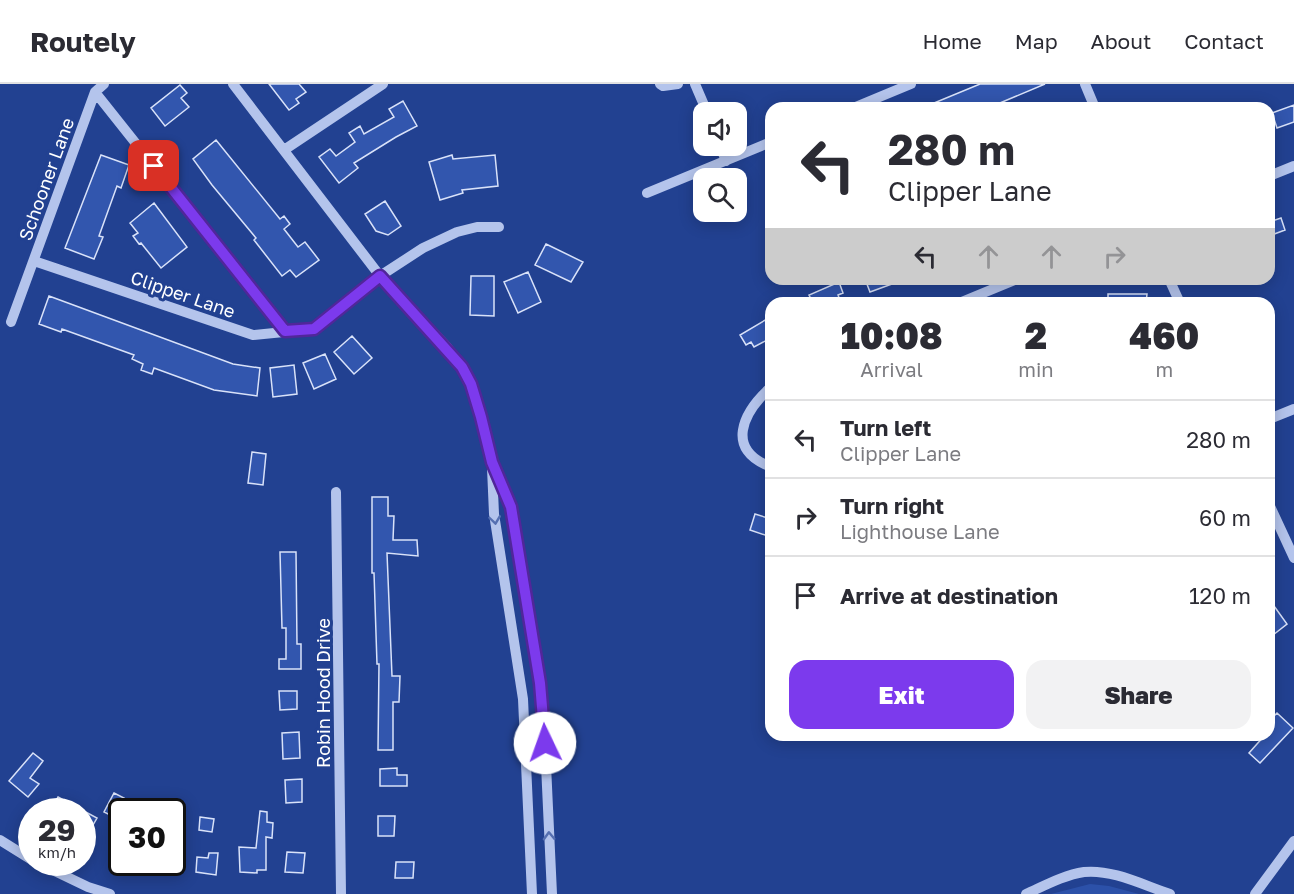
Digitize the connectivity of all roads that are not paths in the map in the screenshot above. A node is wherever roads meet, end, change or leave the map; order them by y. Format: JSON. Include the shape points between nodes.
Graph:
{"nodes":[{"id":1,"x":104,"y":84,"type":"edge"},
{"id":2,"x":232,"y":84,"type":"edge"},
{"id":3,"x":383,"y":84,"type":"edge"},
{"id":4,"x":660,"y":84,"type":"edge"},
{"id":5,"x":678,"y":84,"type":"edge"},
{"id":6,"x":695,"y":84,"type":"edge"},
{"id":7,"x":911,"y":84,"type":"edge"},
{"id":8,"x":1085,"y":84,"type":"edge"},
{"id":9,"x":95,"y":92,"type":"junction"},
{"id":10,"x":703,"y":102,"type":"edge"},
{"id":11,"x":868,"y":102,"type":"edge"},
{"id":12,"x":1092,"y":102,"type":"edge"},
{"id":13,"x":765,"y":145,"type":"edge"},
{"id":14,"x":284,"y":150,"type":"junction"},
{"id":15,"x":724,"y":156,"type":"edge"},
{"id":16,"x":726,"y":161,"type":"junction"},
{"id":17,"x":1294,"y":166,"type":"edge"},
{"id":18,"x":1275,"y":174,"type":"edge"},
{"id":19,"x":647,"y":194,"type":"dead end"},
{"id":20,"x":499,"y":227,"type":"dead end"},
{"id":21,"x":34,"y":261,"type":"junction"},
{"id":22,"x":380,"y":276,"type":"junction"},
{"id":23,"x":1002,"y":285,"type":"edge"},
{"id":24,"x":974,"y":297,"type":"edge"},
{"id":25,"x":11,"y":322,"type":"dead end"},
{"id":26,"x":285,"y":331,"type":"junction"},
{"id":27,"x":765,"y":394,"type":"edge"},
{"id":28,"x":1294,"y":409,"type":"edge"},
{"id":29,"x":1275,"y":417,"type":"edge"},
{"id":30,"x":492,"y":462,"type":"junction"},
{"id":31,"x":765,"y":464,"type":"edge"},
{"id":32,"x":336,"y":492,"type":"dead end"},
{"id":33,"x":1275,"y":517,"type":"edge"},
{"id":34,"x":1294,"y":558,"type":"edge"},
{"id":35,"x":0,"y":840,"type":"edge"},
{"id":36,"x":1294,"y":841,"type":"edge"},
{"id":37,"x":18,"y":851,"type":"edge"},
{"id":38,"x":63,"y":876,"type":"edge"},
{"id":39,"x":110,"y":894,"type":"edge"},
{"id":40,"x":341,"y":894,"type":"edge"},
{"id":41,"x":532,"y":894,"type":"edge"},
{"id":42,"x":552,"y":894,"type":"edge"},
{"id":43,"x":1026,"y":894,"type":"edge"},
{"id":44,"x":1170,"y":894,"type":"edge"},
{"id":45,"x":1254,"y":894,"type":"edge"}],
"edges":[{"from":1,"to":9,"type":"street","name":"Schooner Lane"},
{"from":2,"to":14,"type":"street"},
{"from":3,"to":14,"type":"street"},
{"from":4,"to":5,"type":"street"},
{"from":6,"to":10,"type":"street"},
{"from":7,"to":11,"type":"street"},
{"from":8,"to":12,"type":"street"},
{"from":9,"to":21,"type":"street","name":"Schooner Lane"},
{"from":9,"to":26,"type":"street"},
{"from":13,"to":16,"type":"street"},
{"from":14,"to":22,"type":"street"},
{"from":15,"to":16,"type":"street"},
{"from":16,"to":19,"type":"street"},
{"from":17,"to":18,"type":"street"},
{"from":20,"to":22,"type":"street","name":"Clipper Lane","via":[[457,232]]},
{"from":21,"to":25,"type":"street","name":"Schooner Lane"},
{"from":21,"to":26,"type":"street","name":"Clipper Lane","via":[[253,334]]},
{"from":22,"to":26,"type":"street","name":"Clipper Lane","via":[[314,329]]},
{"from":22,"to":30,"type":"street","via":[[462,367],[471,384]]},
{"from":23,"to":24,"type":"street"},
{"from":27,"to":31,"type":"street","via":[[743,430],[744,449],[751,458]]},
{"from":28,"to":29,"type":"street"},
{"from":30,"to":41,"type":"street","one_way":true,"via":[[494,514],[523,699]]},
{"from":42,"to":30,"type":"street","one_way":true,"via":[[540,683],[511,507]]},
{"from":32,"to":40,"type":"street","name":"Robin Hood Drive"},
{"from":33,"to":34,"type":"street"},
{"from":35,"to":37,"type":"street"},
{"from":36,"to":45,"type":"street"},
{"from":38,"to":39,"type":"street"},
{"from":43,"to":44,"type":"street","via":[[1072,875],[1091,872]]}]}
